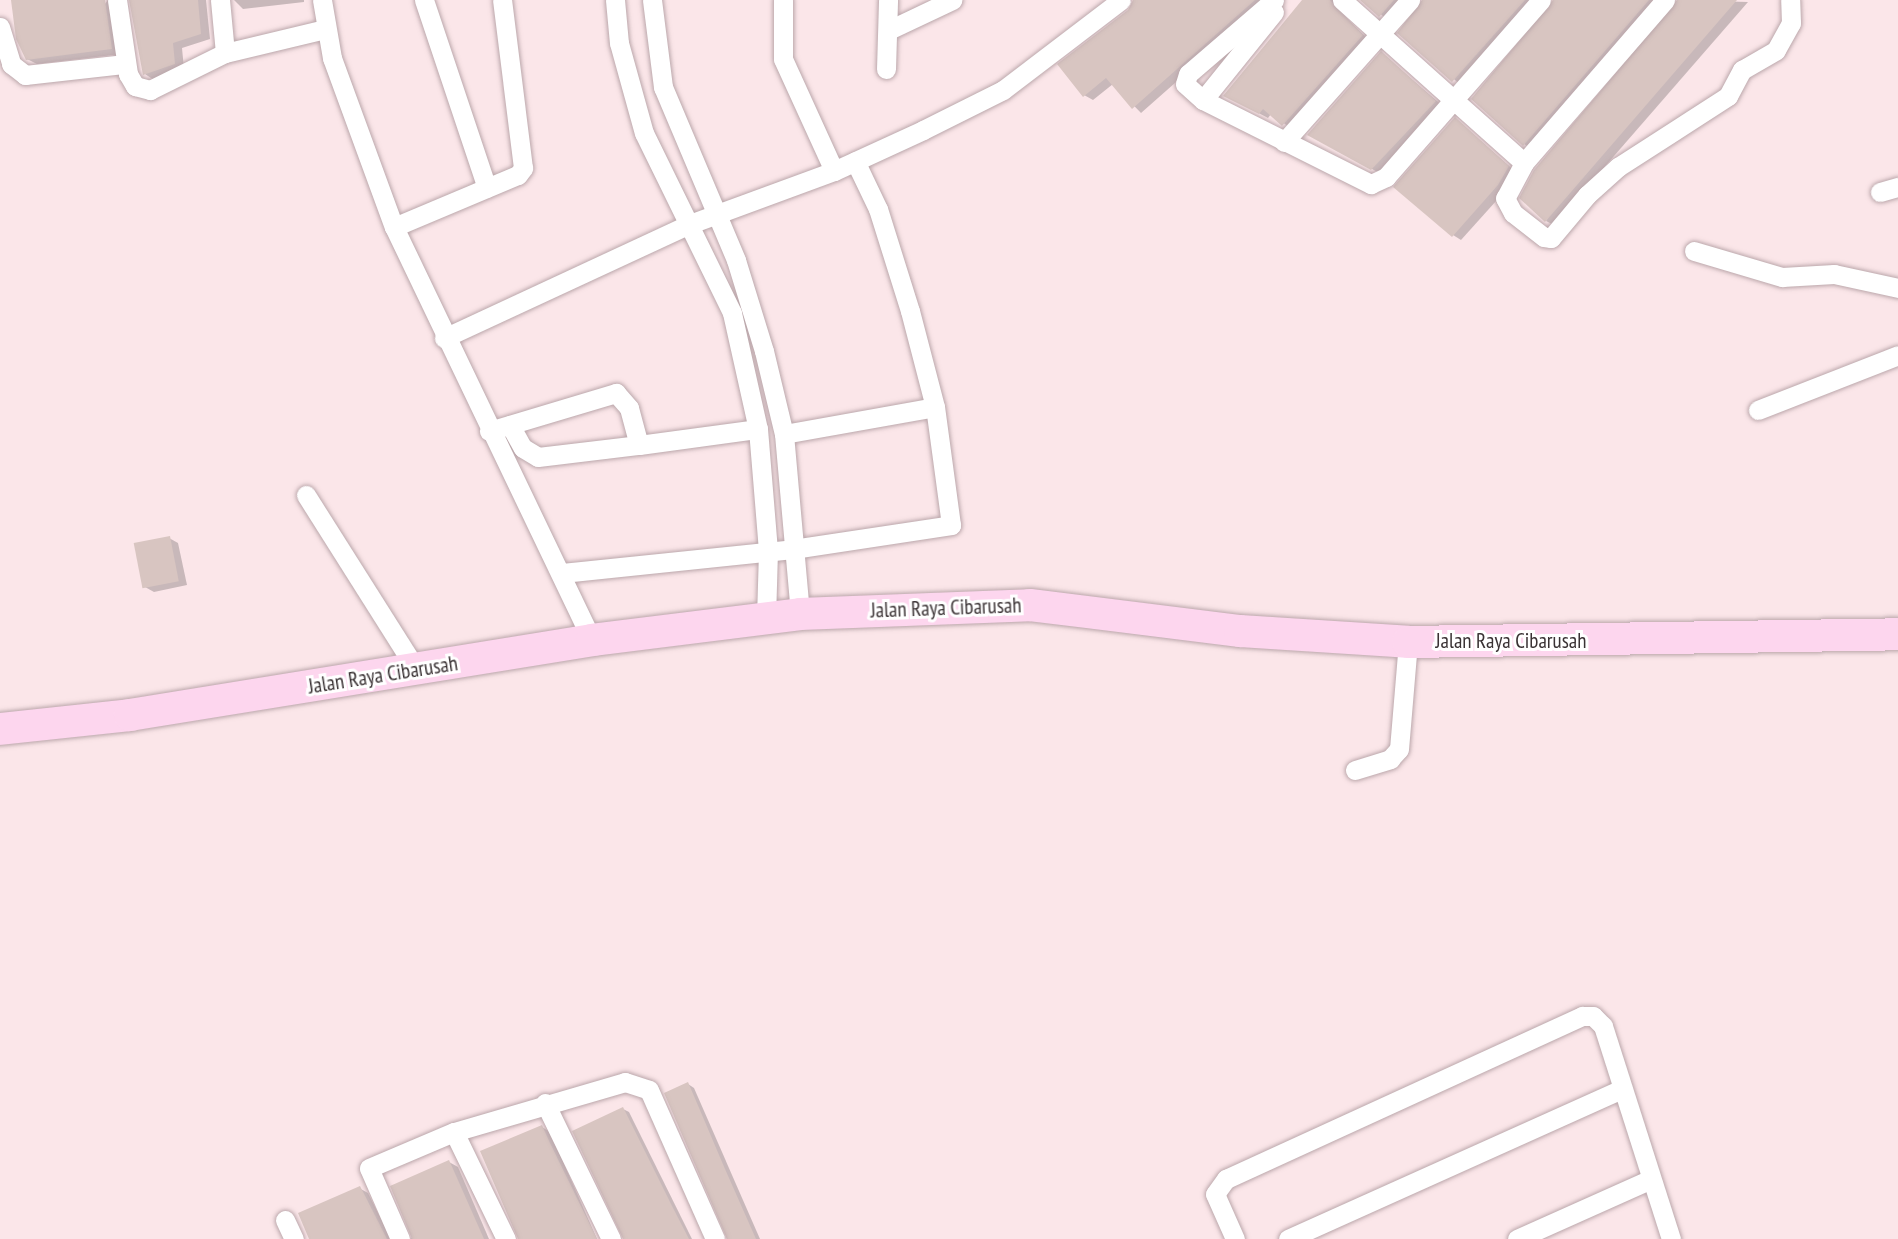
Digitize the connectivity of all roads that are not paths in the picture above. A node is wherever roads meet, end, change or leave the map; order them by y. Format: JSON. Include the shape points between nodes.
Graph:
{"nodes":[{"id":1,"x":117,"y":0,"type":"edge"},
{"id":2,"x":220,"y":0,"type":"edge"},
{"id":3,"x":322,"y":0,"type":"edge"},
{"id":4,"x":424,"y":0,"type":"edge"},
{"id":5,"x":502,"y":0,"type":"edge"},
{"id":6,"x":615,"y":0,"type":"edge"},
{"id":7,"x":652,"y":0,"type":"edge"},
{"id":8,"x":783,"y":0,"type":"edge"},
{"id":9,"x":888,"y":0,"type":"edge"},
{"id":10,"x":952,"y":0,"type":"edge"},
{"id":11,"x":1121,"y":0,"type":"edge"},
{"id":12,"x":1274,"y":0,"type":"edge"},
{"id":13,"x":1284,"y":0,"type":"edge"},
{"id":14,"x":1342,"y":0,"type":"edge"},
{"id":15,"x":1410,"y":0,"type":"edge"},
{"id":16,"x":1541,"y":0,"type":"edge"},
{"id":17,"x":1665,"y":0,"type":"edge"},
{"id":18,"x":1790,"y":0,"type":"edge"},
{"id":19,"x":0,"y":27,"type":"edge"},
{"id":20,"x":326,"y":29,"type":"junction"},
{"id":21,"x":891,"y":29,"type":"junction"},
{"id":22,"x":1381,"y":34,"type":"junction"},
{"id":23,"x":225,"y":53,"type":"junction"},
{"id":24,"x":125,"y":64,"type":"junction"},
{"id":25,"x":886,"y":69,"type":"dead end"},
{"id":26,"x":1203,"y":100,"type":"junction"},
{"id":27,"x":1454,"y":100,"type":"junction"},
{"id":28,"x":1284,"y":142,"type":"junction"},
{"id":29,"x":855,"y":161,"type":"junction"},
{"id":30,"x":1524,"y":163,"type":"junction"},
{"id":31,"x":834,"y":171,"type":"junction"},
{"id":32,"x":487,"y":188,"type":"junction"},
{"id":33,"x":716,"y":215,"type":"junction"},
{"id":34,"x":690,"y":224,"type":"junction"},
{"id":35,"x":394,"y":227,"type":"junction"},
{"id":36,"x":1694,"y":251,"type":"dead end"},
{"id":37,"x":1898,"y":288,"type":"edge"},
{"id":38,"x":444,"y":338,"type":"junction"},
{"id":39,"x":1898,"y":355,"type":"edge"},
{"id":40,"x":935,"y":407,"type":"junction"},
{"id":41,"x":1758,"y":410,"type":"dead end"},
{"id":42,"x":510,"y":425,"type":"junction"},
{"id":43,"x":758,"y":429,"type":"junction"},
{"id":44,"x":489,"y":431,"type":"junction"},
{"id":45,"x":784,"y":434,"type":"junction"},
{"id":46,"x":639,"y":445,"type":"junction"},
{"id":47,"x":306,"y":495,"type":"dead end"},
{"id":48,"x":793,"y":549,"type":"junction"},
{"id":49,"x":768,"y":551,"type":"junction"},
{"id":50,"x":562,"y":573,"type":"junction"},
{"id":51,"x":800,"y":614,"type":"junction"},
{"id":52,"x":766,"y":618,"type":"junction"},
{"id":53,"x":1898,"y":634,"type":"edge"},
{"id":54,"x":592,"y":640,"type":"junction"},
{"id":55,"x":1408,"y":642,"type":"junction"},
{"id":56,"x":416,"y":669,"type":"junction"},
{"id":57,"x":0,"y":729,"type":"edge"},
{"id":58,"x":1355,"y":770,"type":"dead end"},
{"id":59,"x":1621,"y":1089,"type":"junction"},
{"id":60,"x":545,"y":1103,"type":"junction"},
{"id":61,"x":454,"y":1132,"type":"junction"},
{"id":62,"x":1651,"y":1180,"type":"junction"},
{"id":63,"x":285,"y":1220,"type":"dead end"},
{"id":64,"x":294,"y":1239,"type":"edge"},
{"id":65,"x":400,"y":1239,"type":"edge"},
{"id":66,"x":506,"y":1239,"type":"edge"},
{"id":67,"x":611,"y":1239,"type":"edge"},
{"id":68,"x":715,"y":1239,"type":"edge"},
{"id":69,"x":1235,"y":1239,"type":"edge"},
{"id":70,"x":1288,"y":1239,"type":"edge"},
{"id":71,"x":1517,"y":1239,"type":"edge"},
{"id":72,"x":1671,"y":1239,"type":"edge"}],
"edges":[{"from":1,"to":24,"type":"street"},
{"from":2,"to":23,"type":"street"},
{"from":3,"to":20,"type":"street"},
{"from":4,"to":32,"type":"street"},
{"from":5,"to":32,"type":"street","via":[[523,168],[518,175]]},
{"from":6,"to":34,"type":"street","via":[[619,43],[644,133]]},
{"from":7,"to":33,"type":"street","via":[[663,87]]},
{"from":8,"to":31,"type":"street","via":[[783,59]]},
{"from":9,"to":21,"type":"street"},
{"from":10,"to":21,"type":"street"},
{"from":11,"to":29,"type":"street","via":[[1003,90]]},
{"from":12,"to":26,"type":"street","via":[[1188,74],[1189,90]]},
{"from":13,"to":26,"type":"street"},
{"from":14,"to":22,"type":"street"},
{"from":15,"to":22,"type":"street"},
{"from":16,"to":27,"type":"street"},
{"from":17,"to":30,"type":"street"},
{"from":18,"to":30,"type":"street","via":[[1791,23],[1776,50],[1742,70],[1728,96],[1618,167],[1551,238],[1507,206],[1505,198]]},
{"from":19,"to":24,"type":"street","via":[[10,64],[25,75]]},
{"from":20,"to":23,"type":"street"},
{"from":20,"to":35,"type":"street"},
{"from":21,"to":25,"type":"street"},
{"from":22,"to":27,"type":"street"},
{"from":22,"to":28,"type":"street"},
{"from":23,"to":24,"type":"street","via":[[149,90],[135,86]]},
{"from":26,"to":28,"type":"street"},
{"from":27,"to":28,"type":"street","via":[[1378,183],[1360,183]]},
{"from":27,"to":30,"type":"street"},
{"from":29,"to":31,"type":"street"},
{"from":29,"to":40,"type":"street","via":[[878,209]]},
{"from":31,"to":33,"type":"street"},
{"from":32,"to":35,"type":"street"},
{"from":33,"to":34,"type":"street"},
{"from":33,"to":45,"type":"street","via":[[750,303]]},
{"from":34,"to":38,"type":"street"},
{"from":34,"to":43,"type":"street","via":[[732,313]]},
{"from":35,"to":38,"type":"street"},
{"from":36,"to":37,"type":"street","via":[[1782,276],[1834,274]]},
{"from":38,"to":44,"type":"street"},
{"from":39,"to":41,"type":"street"},
{"from":40,"to":45,"type":"street"},
{"from":40,"to":48,"type":"street","via":[[951,525]]},
{"from":42,"to":44,"type":"street"},
{"from":42,"to":46,"type":"street","via":[[523,448],[538,457]]},
{"from":42,"to":46,"type":"street","via":[[616,393],[629,408]]},
{"from":43,"to":46,"type":"street"},
{"from":43,"to":49,"type":"street"},
{"from":44,"to":50,"type":"street"},
{"from":45,"to":48,"type":"street"},
{"from":47,"to":56,"type":"street"},
{"from":48,"to":49,"type":"street"},
{"from":48,"to":51,"type":"street"},
{"from":49,"to":50,"type":"street"},
{"from":49,"to":52,"type":"street"},
{"from":50,"to":54,"type":"street"},
{"from":51,"to":52,"type":"main road","name":"Jalan Raya Cibarusah"},
{"from":51,"to":55,"type":"main road","name":"Jalan Raya Cibarusah","via":[[1030,605],[1240,631]]},
{"from":52,"to":54,"type":"main road","name":"Jalan Raya Cibarusah"},
{"from":53,"to":55,"type":"main road","name":"Jalan Raya Cibarusah"},
{"from":54,"to":56,"type":"main road","name":"Jalan Raya Cibarusah"},
{"from":55,"to":58,"type":"street","via":[[1399,749],[1390,759]]},
{"from":56,"to":57,"type":"main road","name":"Jalan Raya Cibarusah","via":[[130,715]]},
{"from":59,"to":62,"type":"street"},
{"from":59,"to":69,"type":"street","via":[[1603,1026],[1593,1016],[1572,1019],[1226,1179],[1215,1194]]},
{"from":59,"to":70,"type":"street"},
{"from":60,"to":61,"type":"street"},
{"from":60,"to":67,"type":"street"},
{"from":60,"to":68,"type":"street","via":[[625,1082],[649,1090]]},
{"from":61,"to":65,"type":"street","via":[[369,1168]]},
{"from":61,"to":66,"type":"street"},
{"from":62,"to":71,"type":"street"},
{"from":62,"to":72,"type":"street"},
{"from":63,"to":64,"type":"street"}]}
